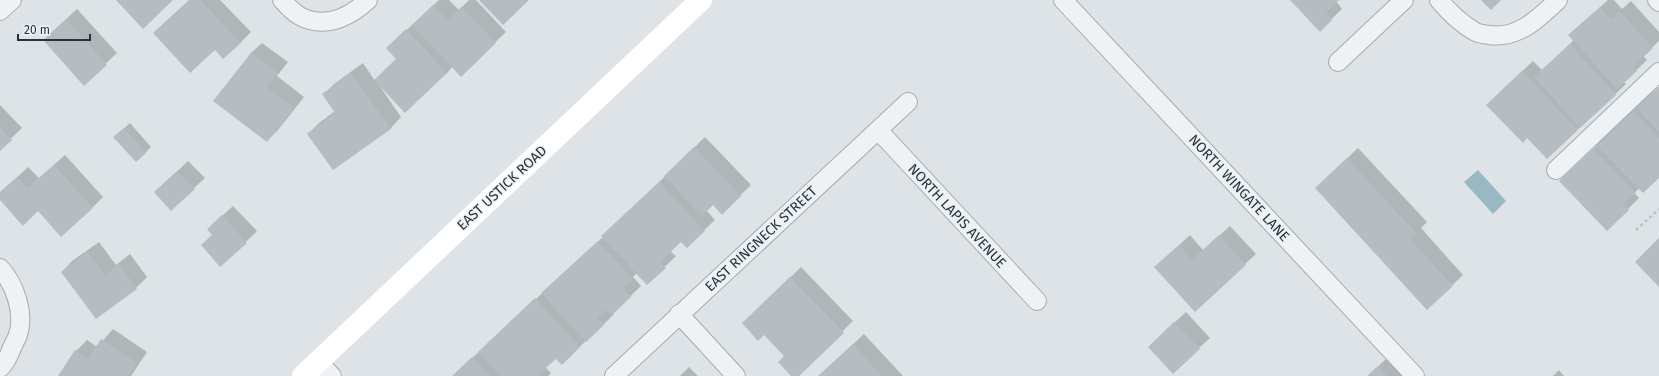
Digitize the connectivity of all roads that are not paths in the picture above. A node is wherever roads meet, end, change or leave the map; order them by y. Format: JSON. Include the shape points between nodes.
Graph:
{"nodes":[{"id":1,"x":12,"y":0,"type":"edge"},
{"id":2,"x":282,"y":0,"type":"edge"},
{"id":3,"x":368,"y":0,"type":"edge"},
{"id":4,"x":701,"y":0,"type":"edge"},
{"id":5,"x":1063,"y":0,"type":"edge"},
{"id":6,"x":1404,"y":0,"type":"edge"},
{"id":7,"x":1439,"y":0,"type":"edge"},
{"id":8,"x":1558,"y":0,"type":"edge"},
{"id":9,"x":1657,"y":0,"type":"edge"},
{"id":10,"x":1659,"y":2,"type":"edge"},
{"id":11,"x":0,"y":11,"type":"edge"},
{"id":12,"x":1338,"y":62,"type":"dead end"},
{"id":13,"x":1659,"y":72,"type":"edge"},
{"id":14,"x":908,"y":102,"type":"dead end"},
{"id":15,"x":878,"y":130,"type":"junction"},
{"id":16,"x":1556,"y":170,"type":"dead end"},
{"id":17,"x":0,"y":268,"type":"edge"},
{"id":18,"x":1037,"y":301,"type":"dead end"},
{"id":19,"x":679,"y":314,"type":"junction"},
{"id":20,"x":0,"y":368,"type":"edge"},
{"id":21,"x":325,"y":369,"type":"edge"},
{"id":22,"x":303,"y":376,"type":"edge"},
{"id":23,"x":614,"y":376,"type":"edge"},
{"id":24,"x":736,"y":376,"type":"edge"},
{"id":25,"x":1415,"y":376,"type":"edge"}],
"edges":[{"from":1,"to":11,"type":"street"},
{"from":2,"to":3,"type":"street","via":[[305,19],[323,22],[341,19]]},
{"from":4,"to":21,"type":"main road","name":"EAST USTICK ROAD"},
{"from":5,"to":25,"type":"street","name":"NORTH WINGATE LANE"},
{"from":6,"to":12,"type":"street"},
{"from":7,"to":8,"type":"street","via":[[1475,32],[1499,36],[1523,30]]},
{"from":9,"to":10,"type":"street"},
{"from":13,"to":16,"type":"street"},
{"from":14,"to":15,"type":"street","name":"EAST RINGNECK STREET"},
{"from":15,"to":18,"type":"street","name":"NORTH LAPIS AVENUE"},
{"from":15,"to":19,"type":"street","name":"EAST RINGNECK STREET"},
{"from":17,"to":20,"type":"street","via":[[17,297],[20,314],[18,334],[5,363]]},
{"from":19,"to":23,"type":"street","name":"EAST RINGNECK STREET"},
{"from":19,"to":24,"type":"street"},
{"from":21,"to":22,"type":"main road","name":"EAST USTICK ROAD"}]}
